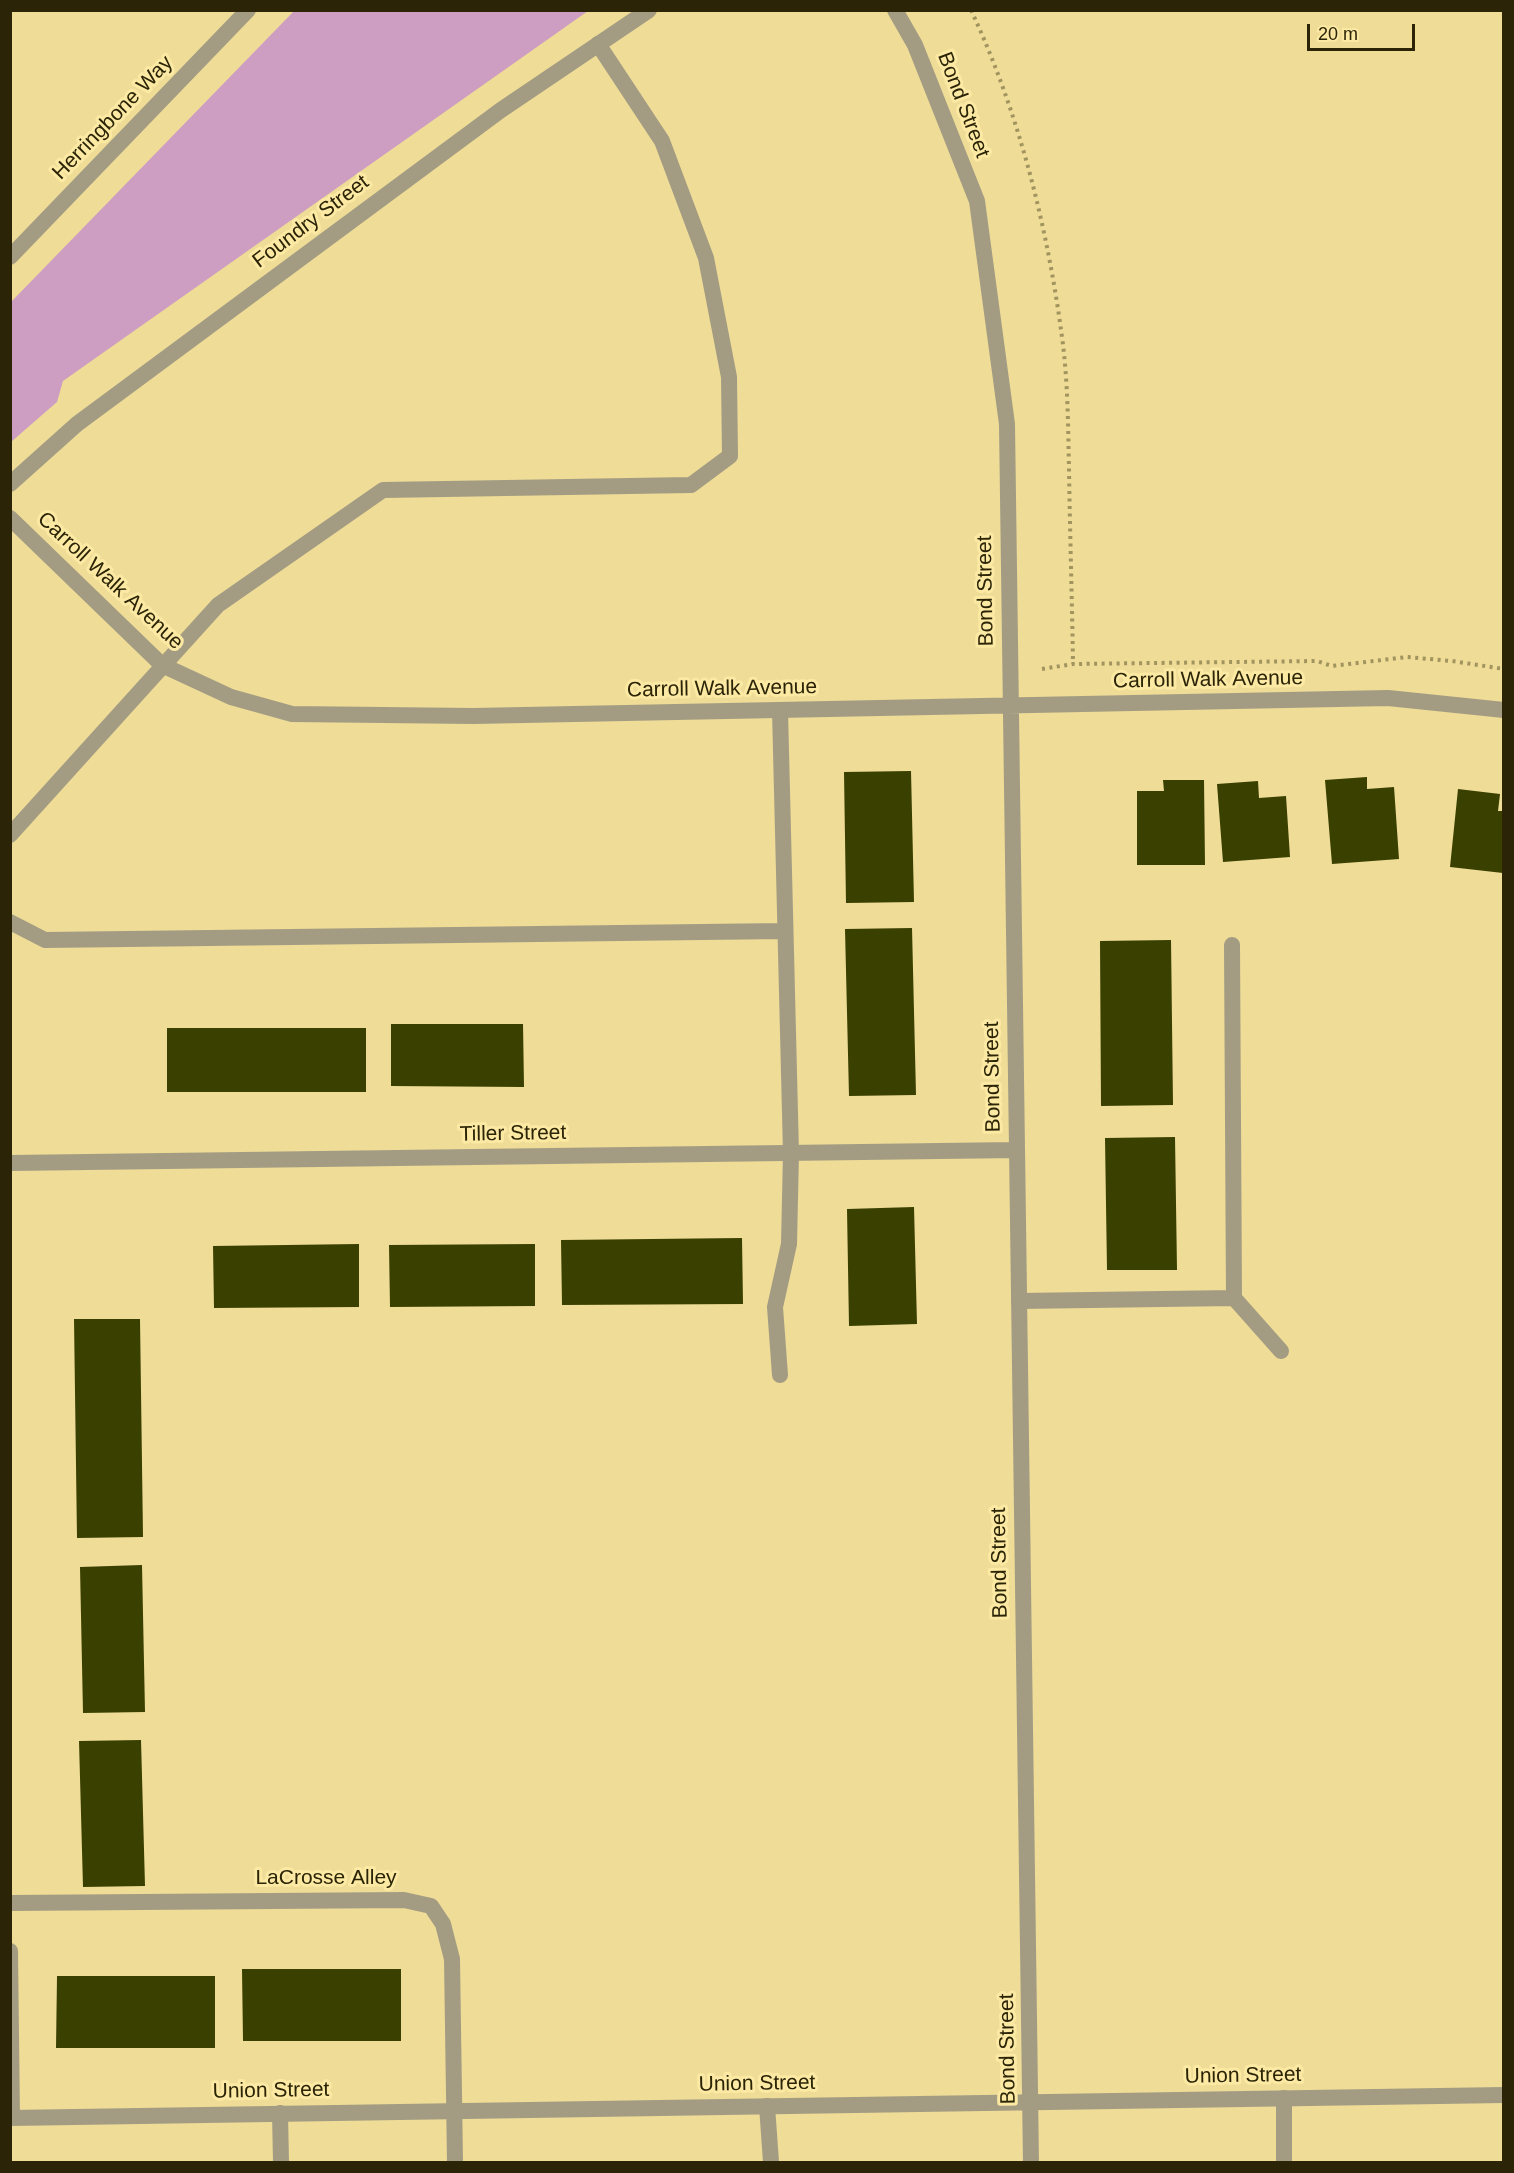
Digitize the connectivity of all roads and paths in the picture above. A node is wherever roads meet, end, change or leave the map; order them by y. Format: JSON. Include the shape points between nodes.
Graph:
{"nodes":[{"id":1,"x":248,"y":10,"type":"edge"},
{"id":2,"x":649,"y":10,"type":"edge"},
{"id":3,"x":895,"y":10,"type":"edge"},
{"id":4,"x":971,"y":10,"type":"edge"},
{"id":5,"x":598,"y":44,"type":"junction"},
{"id":6,"x":10,"y":257,"type":"edge"},
{"id":7,"x":10,"y":484,"type":"edge"},
{"id":8,"x":10,"y":518,"type":"edge"},
{"id":9,"x":1073,"y":664,"type":"junction"},
{"id":10,"x":162,"y":665,"type":"junction"},
{"id":11,"x":1042,"y":669,"type":"dead end"},
{"id":12,"x":1503,"y":669,"type":"edge"},
{"id":13,"x":1010,"y":706,"type":"junction"},
{"id":14,"x":1503,"y":710,"type":"edge"},
{"id":15,"x":780,"y":711,"type":"junction"},
{"id":16,"x":10,"y":835,"type":"edge"},
{"id":17,"x":10,"y":922,"type":"edge"},
{"id":18,"x":785,"y":931,"type":"junction"},
{"id":19,"x":1232,"y":945,"type":"dead end"},
{"id":20,"x":1017,"y":1150,"type":"junction"},
{"id":21,"x":791,"y":1153,"type":"junction"},
{"id":22,"x":10,"y":1163,"type":"edge"},
{"id":23,"x":1234,"y":1298,"type":"junction"},
{"id":24,"x":1019,"y":1301,"type":"junction"},
{"id":25,"x":1281,"y":1351,"type":"dead end"},
{"id":26,"x":780,"y":1375,"type":"dead end"},
{"id":27,"x":10,"y":1903,"type":"edge"},
{"id":28,"x":10,"y":1951,"type":"edge"},
{"id":29,"x":1503,"y":2095,"type":"edge"},
{"id":30,"x":1284,"y":2098,"type":"junction"},
{"id":31,"x":1031,"y":2102,"type":"junction"},
{"id":32,"x":768,"y":2106,"type":"junction"},
{"id":33,"x":455,"y":2111,"type":"junction"},
{"id":34,"x":280,"y":2113,"type":"junction"},
{"id":35,"x":11,"y":2118,"type":"edge"},
{"id":36,"x":281,"y":2163,"type":"edge"},
{"id":37,"x":455,"y":2163,"type":"edge"},
{"id":38,"x":771,"y":2163,"type":"edge"},
{"id":39,"x":1031,"y":2163,"type":"edge"},
{"id":40,"x":1284,"y":2163,"type":"edge"}],
"edges":[{"from":1,"to":6,"type":"street","name":"Herringbone Way"},
{"from":2,"to":5,"type":"street","name":"Foundry Street"},
{"from":3,"to":13,"type":"street","name":"Bond Street","via":[[915,45],[977,201],[1007,424]]},
{"from":4,"to":9,"type":"path","via":[[1007,100],[1031,175],[1063,339]]},
{"from":5,"to":7,"type":"street","name":"Foundry Street","via":[[501,110],[77,423]]},
{"from":5,"to":10,"type":"street","via":[[662,141],[706,258],[729,377],[730,456],[691,485],[383,490],[218,605]]},
{"from":8,"to":10,"type":"street","name":"Carroll Walk Avenue"},
{"from":9,"to":11,"type":"path"},
{"from":9,"to":12,"type":"path","via":[[1317,661],[1332,666],[1407,657]]},
{"from":10,"to":15,"type":"street","name":"Carroll Walk Avenue","via":[[231,697],[292,714],[473,716]]},
{"from":10,"to":16,"type":"street"},
{"from":13,"to":14,"type":"street","name":"Carroll Walk Avenue","via":[[1388,698]]},
{"from":13,"to":15,"type":"street","name":"Carroll Walk Avenue"},
{"from":13,"to":20,"type":"street","name":"Bond Street"},
{"from":15,"to":18,"type":"street"},
{"from":17,"to":18,"type":"street","via":[[45,940]]},
{"from":18,"to":21,"type":"street"},
{"from":19,"to":23,"type":"street"},
{"from":20,"to":21,"type":"street","name":"Tiller Street"},
{"from":20,"to":24,"type":"street","name":"Bond Street"},
{"from":21,"to":22,"type":"street","name":"Tiller Street"},
{"from":21,"to":26,"type":"street","via":[[789,1244],[775,1307]]},
{"from":23,"to":24,"type":"street"},
{"from":23,"to":25,"type":"street"},
{"from":24,"to":31,"type":"street","name":"Bond Street"},
{"from":27,"to":33,"type":"street","name":"LaCrosse Alley","via":[[404,1900],[431,1906],[443,1924],[452,1959]]},
{"from":28,"to":35,"type":"street"},
{"from":29,"to":30,"type":"street","name":"Union Street"},
{"from":30,"to":31,"type":"street","name":"Union Street"},
{"from":30,"to":40,"type":"street"},
{"from":31,"to":32,"type":"street","name":"Union Street"},
{"from":31,"to":39,"type":"street","name":"Bond Street"},
{"from":32,"to":33,"type":"street","name":"Union Street"},
{"from":32,"to":38,"type":"street"},
{"from":33,"to":34,"type":"street","name":"Union Street"},
{"from":33,"to":37,"type":"street","name":"LaCrosse Alley"},
{"from":34,"to":35,"type":"street","name":"Union Street"},
{"from":34,"to":36,"type":"street"}]}
